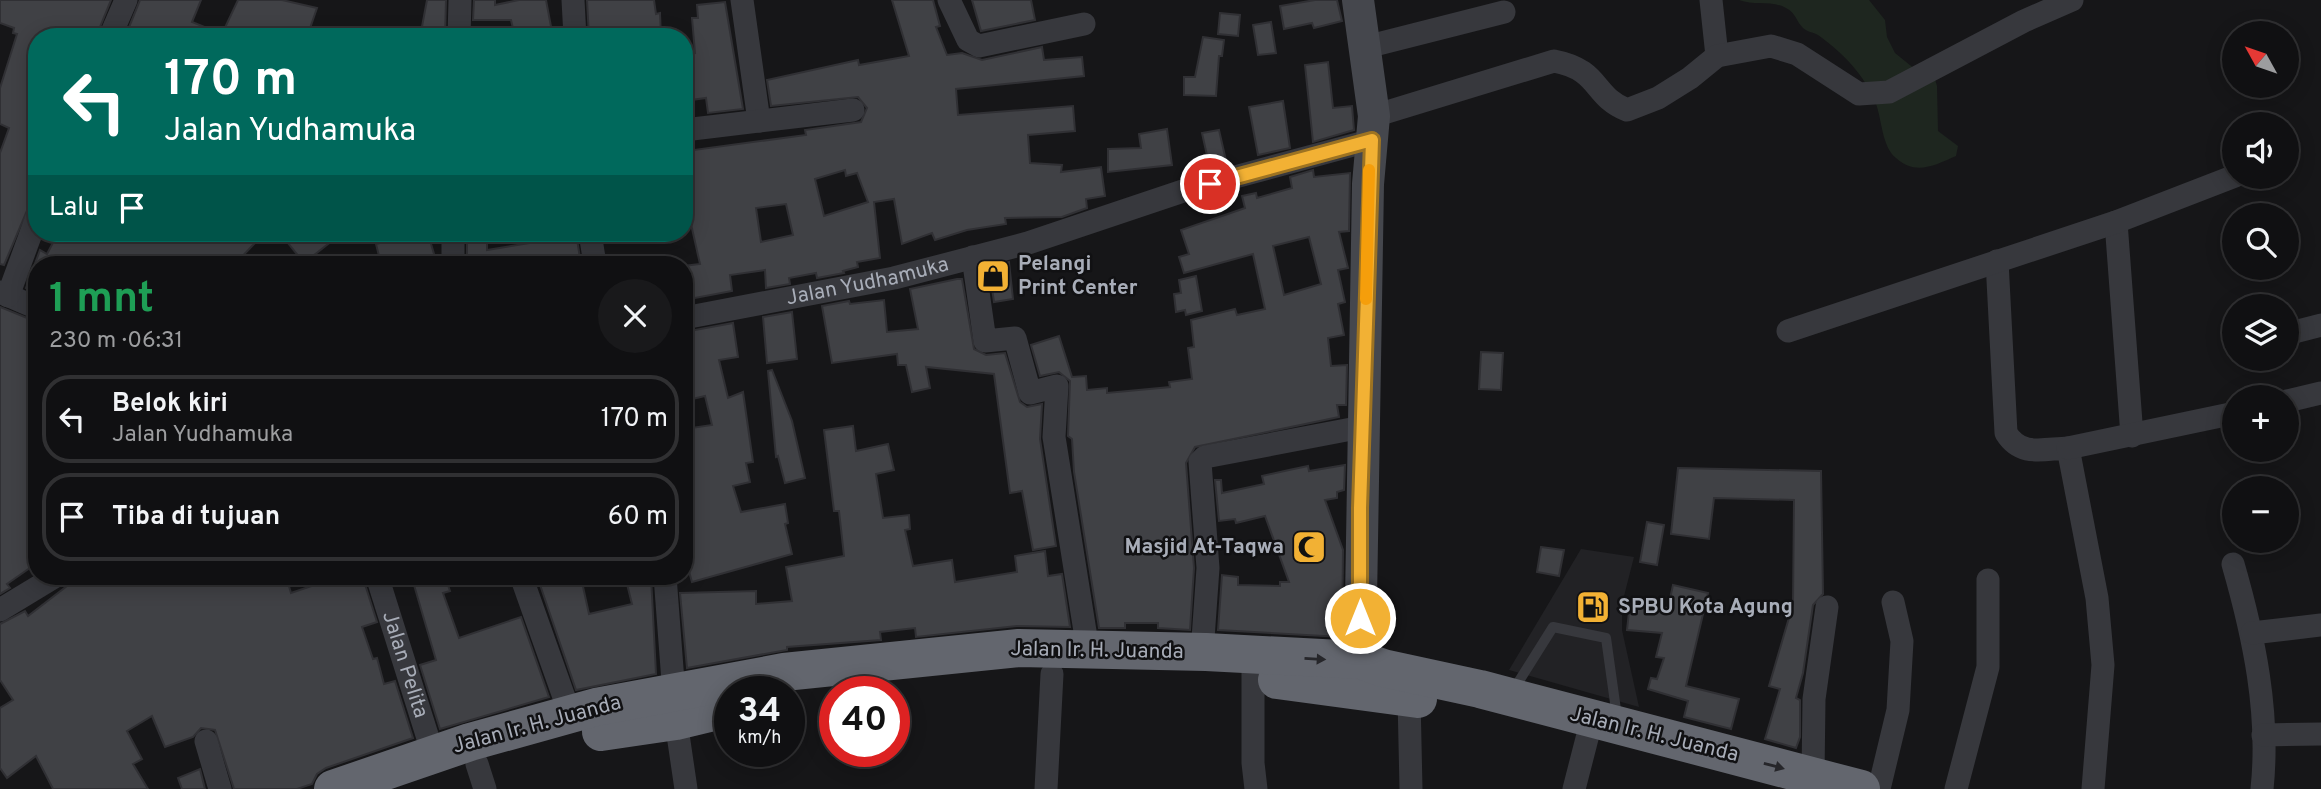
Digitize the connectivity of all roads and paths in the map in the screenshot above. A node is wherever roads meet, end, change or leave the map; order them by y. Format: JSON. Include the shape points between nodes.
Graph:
{"nodes":[{"id":1,"x":126,"y":0,"type":"edge"},
{"id":2,"x":460,"y":0,"type":"edge"},
{"id":3,"x":573,"y":0,"type":"edge"},
{"id":4,"x":742,"y":0,"type":"edge"},
{"id":5,"x":949,"y":0,"type":"edge"},
{"id":6,"x":1358,"y":0,"type":"edge"},
{"id":7,"x":1711,"y":0,"type":"edge"},
{"id":8,"x":2072,"y":0,"type":"edge"},
{"id":9,"x":1504,"y":12,"type":"dead end"},
{"id":10,"x":1084,"y":24,"type":"dead end"},
{"id":11,"x":114,"y":28,"type":"edge"},
{"id":12,"x":459,"y":28,"type":"edge"},
{"id":13,"x":575,"y":28,"type":"edge"},
{"id":14,"x":1366,"y":47,"type":"junction"},
{"id":15,"x":1717,"y":56,"type":"junction"},
{"id":16,"x":853,"y":110,"type":"dead end"},
{"id":17,"x":759,"y":121,"type":"junction"},
{"id":18,"x":1373,"y":128,"type":"junction"},
{"id":19,"x":693,"y":129,"type":"edge"},
{"id":20,"x":2222,"y":181,"type":"edge"},
{"id":21,"x":2116,"y":222,"type":"junction"},
{"id":22,"x":28,"y":238,"type":"edge"},
{"id":23,"x":973,"y":257,"type":"junction"},
{"id":24,"x":1997,"y":261,"type":"junction"},
{"id":25,"x":4,"y":294,"type":"edge"},
{"id":26,"x":28,"y":304,"type":"edge"},
{"id":27,"x":693,"y":316,"type":"edge"},
{"id":28,"x":2321,"y":325,"type":"edge"},
{"id":29,"x":1788,"y":331,"type":"dead end"},
{"id":30,"x":2299,"y":331,"type":"edge"},
{"id":31,"x":2321,"y":393,"type":"edge"},
{"id":32,"x":2299,"y":398,"type":"edge"},
{"id":33,"x":2222,"y":416,"type":"edge"},
{"id":34,"x":1362,"y":427,"type":"junction"},
{"id":35,"x":2132,"y":436,"type":"junction"},
{"id":36,"x":2068,"y":448,"type":"junction"},
{"id":37,"x":2233,"y":564,"type":"dead end"},
{"id":38,"x":1988,"y":580,"type":"dead end"},
{"id":39,"x":41,"y":585,"type":"edge"},
{"id":40,"x":380,"y":585,"type":"edge"},
{"id":41,"x":524,"y":585,"type":"edge"},
{"id":42,"x":666,"y":585,"type":"edge"},
{"id":43,"x":1893,"y":602,"type":"dead end"},
{"id":44,"x":1827,"y":607,"type":"dead end"},
{"id":45,"x":0,"y":610,"type":"edge"},
{"id":46,"x":2321,"y":625,"type":"edge"},
{"id":47,"x":2252,"y":632,"type":"junction"},
{"id":48,"x":1088,"y":650,"type":"junction"},
{"id":49,"x":1202,"y":653,"type":"junction"},
{"id":50,"x":1360,"y":660,"type":"junction"},
{"id":51,"x":1254,"y":667,"type":"junction"},
{"id":52,"x":1052,"y":674,"type":"junction"},
{"id":53,"x":805,"y":695,"type":"edge"},
{"id":54,"x":1409,"y":697,"type":"junction"},
{"id":55,"x":1509,"y":698,"type":"junction"},
{"id":56,"x":676,"y":707,"type":"junction"},
{"id":57,"x":714,"y":708,"type":"edge"},
{"id":58,"x":570,"y":714,"type":"junction"},
{"id":59,"x":1599,"y":730,"type":"junction"},
{"id":60,"x":2321,"y":734,"type":"edge"},
{"id":61,"x":2263,"y":735,"type":"junction"},
{"id":62,"x":206,"y":741,"type":"dead end"},
{"id":63,"x":433,"y":754,"type":"junction"},
{"id":64,"x":1813,"y":776,"type":"junction"},
{"id":65,"x":481,"y":777,"type":"edge"},
{"id":66,"x":355,"y":785,"type":"edge"},
{"id":67,"x":219,"y":789,"type":"edge"},
{"id":68,"x":400,"y":789,"type":"edge"},
{"id":69,"x":686,"y":789,"type":"edge"},
{"id":70,"x":1046,"y":789,"type":"edge"},
{"id":71,"x":1256,"y":789,"type":"edge"},
{"id":72,"x":1411,"y":789,"type":"edge"},
{"id":73,"x":1574,"y":789,"type":"edge"},
{"id":74,"x":1762,"y":789,"type":"edge"},
{"id":75,"x":1861,"y":789,"type":"edge"},
{"id":76,"x":1880,"y":789,"type":"edge"},
{"id":77,"x":1956,"y":789,"type":"edge"},
{"id":78,"x":2093,"y":789,"type":"edge"},
{"id":79,"x":2262,"y":789,"type":"edge"}],
"edges":[{"from":1,"to":11,"type":"street"},
{"from":2,"to":12,"type":"street"},
{"from":3,"to":13,"type":"street"},
{"from":4,"to":17,"type":"street"},
{"from":5,"to":10,"type":"street","via":[[968,40],[979,46]]},
{"from":6,"to":14,"type":"street"},
{"from":7,"to":15,"type":"street"},
{"from":8,"to":15,"type":"street","via":[[1889,92],[1868,96],[1850,90],[1797,54],[1772,46]]},
{"from":9,"to":14,"type":"street"},
{"from":14,"to":18,"type":"street"},
{"from":15,"to":18,"type":"street","name":"Jalan Yudhamuka","via":[[1658,98],[1627,110],[1613,104],[1590,74],[1554,61]]},
{"from":16,"to":17,"type":"street"},
{"from":17,"to":19,"type":"street"},
{"from":18,"to":23,"type":"street","name":"Jalan Yudhamuka","via":[[1028,243]]},
{"from":18,"to":34,"type":"street"},
{"from":20,"to":21,"type":"street"},
{"from":21,"to":24,"type":"street"},
{"from":21,"to":35,"type":"street"},
{"from":22,"to":25,"type":"street"},
{"from":23,"to":27,"type":"street","name":"Jalan Yudhamuka","via":[[894,278]]},
{"from":23,"to":48,"type":"street","via":[[985,341],[1015,338],[1030,393],[1056,386],[1054,437]]},
{"from":24,"to":29,"type":"street"},
{"from":24,"to":36,"type":"street","via":[[2006,433],[2014,446],[2024,450]]},
{"from":25,"to":26,"type":"street"},
{"from":28,"to":30,"type":"street"},
{"from":31,"to":32,"type":"street"},
{"from":33,"to":35,"type":"street"},
{"from":34,"to":49,"type":"street","via":[[1205,457],[1200,462],[1208,568]]},
{"from":34,"to":50,"type":"street"},
{"from":35,"to":36,"type":"street"},
{"from":36,"to":78,"type":"street","via":[[2097,598],[2103,665]]},
{"from":37,"to":47,"type":"street"},
{"from":38,"to":77,"type":"street","via":[[1989,667]]},
{"from":39,"to":45,"type":"street"},
{"from":40,"to":63,"type":"street","name":"Jalan Pelita"},
{"from":41,"to":58,"type":"street"},
{"from":42,"to":56,"type":"street"},
{"from":43,"to":76,"type":"street","via":[[1902,641],[1898,710]]},
{"from":44,"to":64,"type":"street","via":[[1814,699]]},
{"from":46,"to":47,"type":"street"},
{"from":47,"to":61,"type":"street"},
{"from":48,"to":49,"type":"highway","name":"Jalan Ir. H. Juanda"},
{"from":48,"to":56,"type":"highway","name":"Jalan Ir. H. Juanda","via":[[1019,648],[784,672]]},
{"from":49,"to":51,"type":"highway","name":"Jalan Ir. H. Juanda"},
{"from":51,"to":50,"type":"highway","name":"Jalan Ir. H. Juanda","one_way":true},
{"from":50,"to":55,"type":"highway","name":"Jalan Ir. H. Juanda"},
{"from":51,"to":52,"type":"highway","name":"Jalan Ir. H. Juanda"},
{"from":51,"to":54,"type":"highway","name":"Jalan Ir. H. Juanda"},
{"from":51,"to":71,"type":"street"},
{"from":52,"to":53,"type":"highway","name":"Jalan Ir. H. Juanda","via":[[905,681]]},
{"from":52,"to":70,"type":"street"},
{"from":54,"to":59,"type":"highway","name":"Jalan Ir. H. Juanda"},
{"from":54,"to":72,"type":"street"},
{"from":55,"to":59,"type":"highway","name":"Jalan Ir. H. Juanda"},
{"from":55,"to":59,"type":"lane","via":[[1553,627],[1606,638]]},
{"from":56,"to":57,"type":"highway","name":"Jalan Ir. H. Juanda"},
{"from":56,"to":58,"type":"highway","name":"Jalan Ir. H. Juanda"},
{"from":56,"to":65,"type":"highway","name":"Jalan Ir. H. Juanda","via":[[626,726],[531,748]]},
{"from":56,"to":69,"type":"street"},
{"from":58,"to":63,"type":"highway","name":"Jalan Ir. H. Juanda"},
{"from":59,"to":64,"type":"highway","name":"Jalan Ir. H. Juanda","one_way":true},
{"from":59,"to":73,"type":"street"},
{"from":59,"to":74,"type":"highway","name":"Jalan Ir. H. Juanda"},
{"from":60,"to":61,"type":"street"},
{"from":61,"to":79,"type":"street"},
{"from":62,"to":67,"type":"street"},
{"from":63,"to":66,"type":"highway","name":"Jalan Ir. H. Juanda"},
{"from":64,"to":75,"type":"highway","name":"Jalan Ir. H. Juanda"},
{"from":65,"to":68,"type":"highway","name":"Jalan Ir. H. Juanda"}]}
